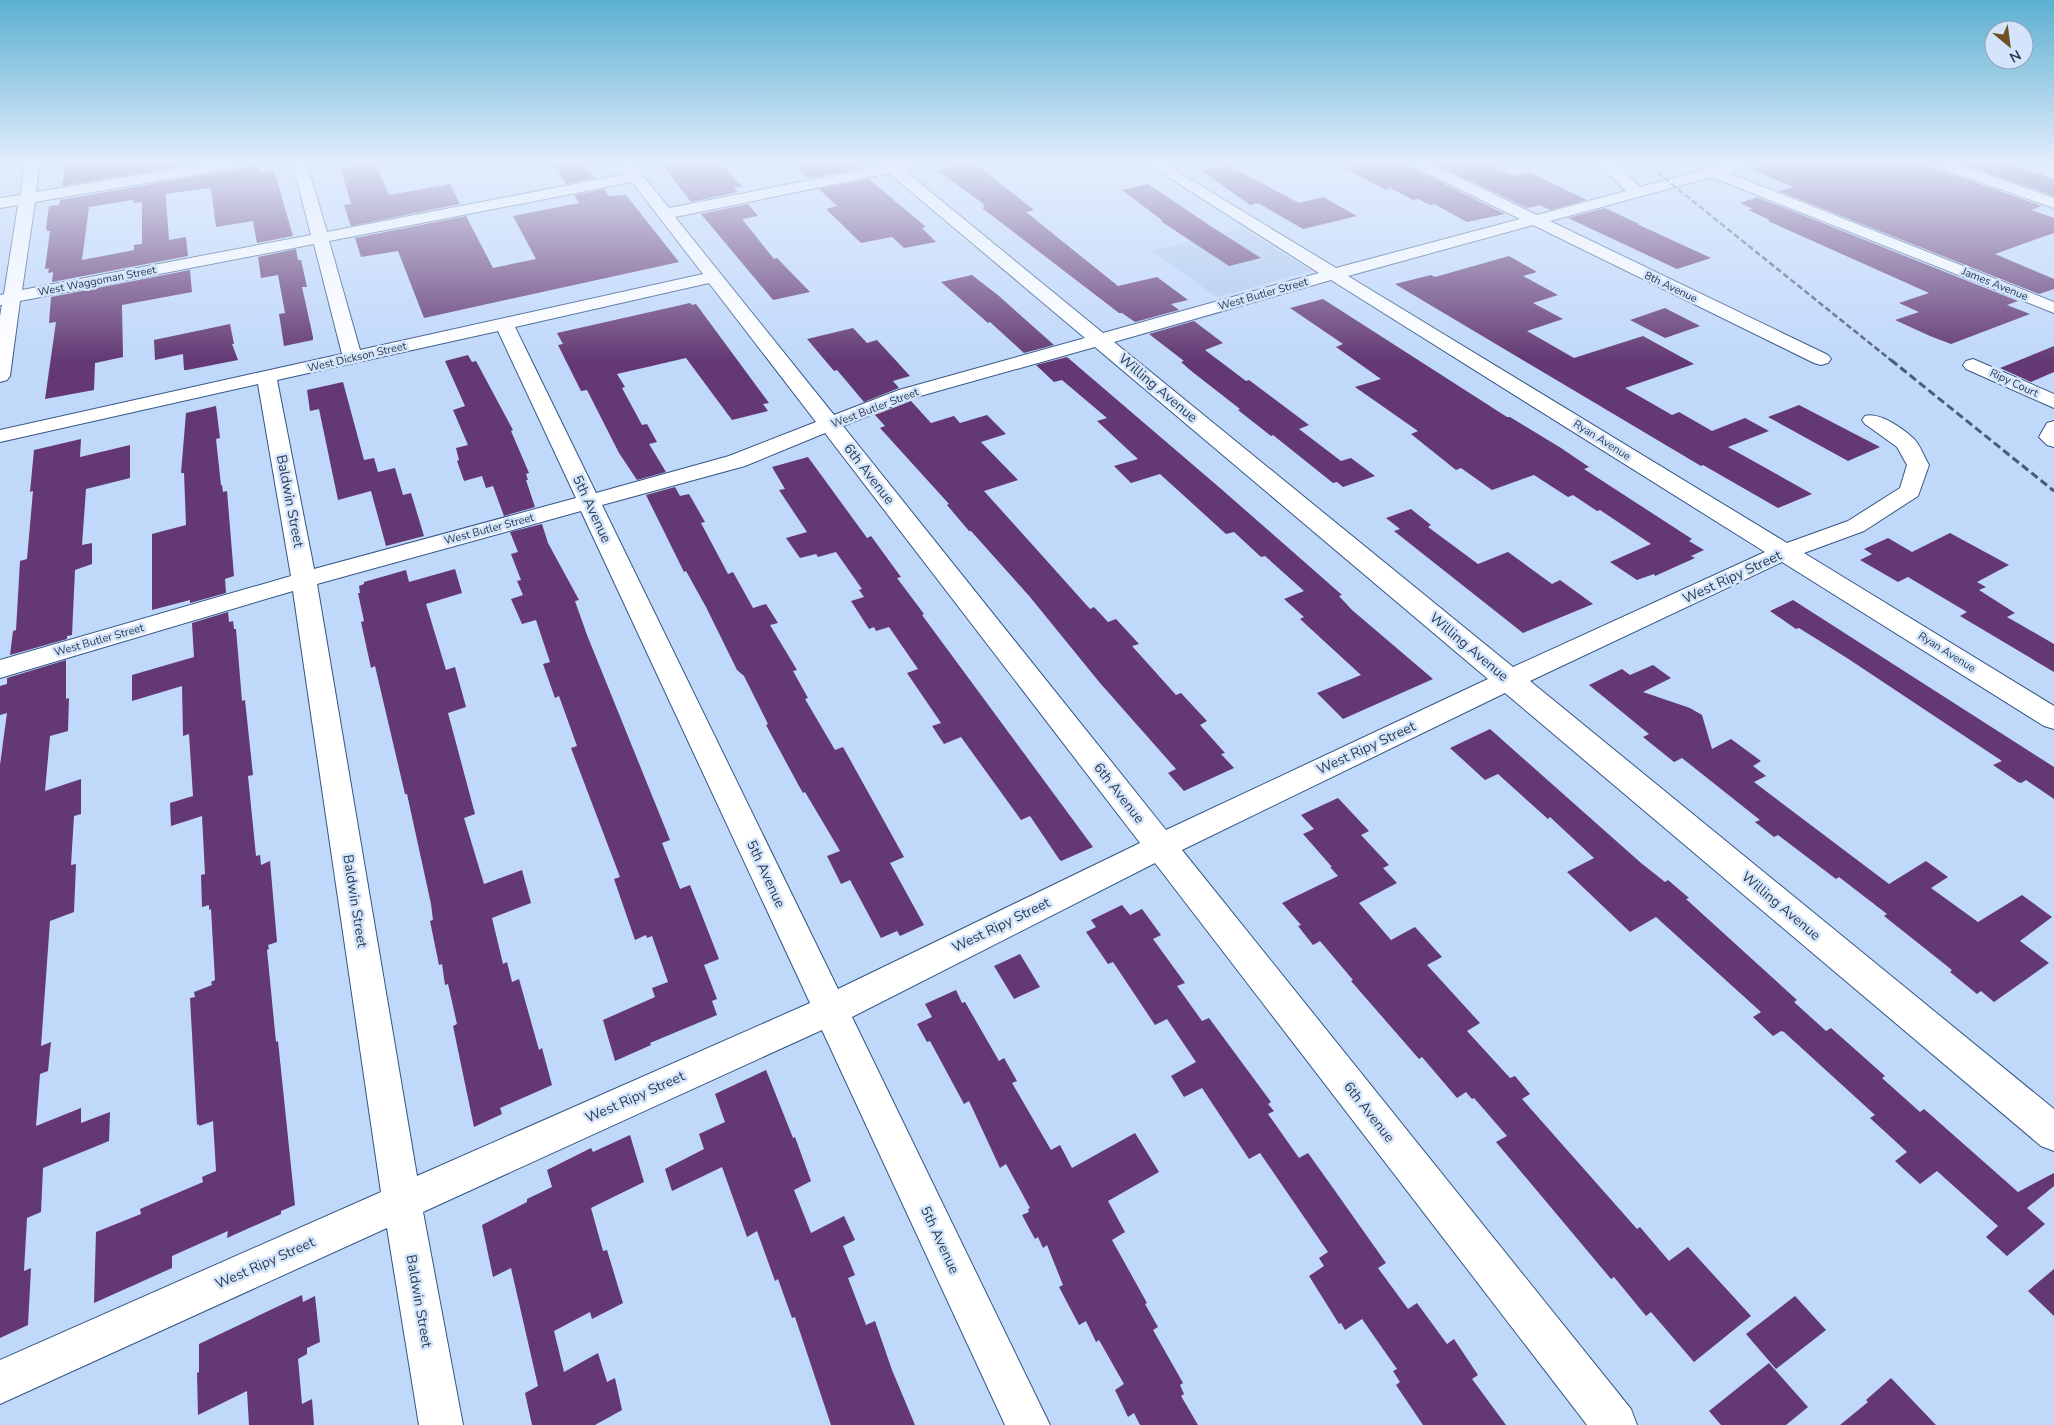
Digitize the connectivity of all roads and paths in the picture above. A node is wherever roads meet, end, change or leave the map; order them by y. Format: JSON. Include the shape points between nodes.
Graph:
{"nodes":[{"id":1,"x":22,"y":228,"type":"edge"},
{"id":2,"x":318,"y":228,"type":"edge"},
{"id":3,"x":368,"y":228,"type":"edge"},
{"id":4,"x":676,"y":228,"type":"edge"},
{"id":5,"x":964,"y":228,"type":"edge"},
{"id":6,"x":1258,"y":228,"type":"edge"},
{"id":7,"x":1511,"y":228,"type":"edge"},
{"id":8,"x":1549,"y":228,"type":"edge"},
{"id":9,"x":1852,"y":228,"type":"edge"},
{"id":10,"x":321,"y":238,"type":"junction"},
{"id":11,"x":1334,"y":274,"type":"junction"},
{"id":12,"x":714,"y":277,"type":"junction"},
{"id":13,"x":6,"y":299,"type":"edge"},
{"id":14,"x":2054,"y":308,"type":"edge"},
{"id":15,"x":504,"y":324,"type":"junction"},
{"id":16,"x":1100,"y":340,"type":"junction"},
{"id":17,"x":353,"y":358,"type":"junction"},
{"id":18,"x":1821,"y":360,"type":"dead end"},
{"id":19,"x":1973,"y":364,"type":"dead end"},
{"id":20,"x":0,"y":376,"type":"edge"},
{"id":21,"x":266,"y":377,"type":"junction"},
{"id":22,"x":2054,"y":402,"type":"edge"},
{"id":23,"x":1872,"y":420,"type":"dead end"},
{"id":24,"x":831,"y":425,"type":"junction"},
{"id":25,"x":2054,"y":427,"type":"edge"},
{"id":26,"x":0,"y":436,"type":"edge"},
{"id":27,"x":2054,"y":441,"type":"edge"},
{"id":28,"x":589,"y":502,"type":"junction"},
{"id":29,"x":1785,"y":552,"type":"junction"},
{"id":30,"x":304,"y":580,"type":"junction"},
{"id":31,"x":0,"y":669,"type":"edge"},
{"id":32,"x":1509,"y":680,"type":"junction"},
{"id":33,"x":2054,"y":719,"type":"edge"},
{"id":34,"x":1161,"y":846,"type":"junction"},
{"id":35,"x":831,"y":1010,"type":"junction"},
{"id":36,"x":2054,"y":1134,"type":"edge"},
{"id":37,"x":402,"y":1201,"type":"junction"},
{"id":38,"x":0,"y":1382,"type":"edge"},
{"id":39,"x":442,"y":1425,"type":"edge"},
{"id":40,"x":1028,"y":1425,"type":"edge"},
{"id":41,"x":1615,"y":1425,"type":"edge"}],
"edges":[{"from":1,"to":13,"type":"street"},
{"from":2,"to":10,"type":"street"},
{"from":3,"to":10,"type":"street","name":"West Waggoman Street"},
{"from":4,"to":12,"type":"street","name":"6th Avenue"},
{"from":5,"to":16,"type":"street","name":"Willing Avenue"},
{"from":6,"to":11,"type":"street","name":"Ryan Avenue"},
{"from":7,"to":11,"type":"street","name":"West Butler Street"},
{"from":8,"to":18,"type":"street","name":"8th Avenue"},
{"from":9,"to":14,"type":"street","name":"James Avenue"},
{"from":10,"to":13,"type":"street","name":"West Waggoman Street"},
{"from":10,"to":17,"type":"street"},
{"from":11,"to":16,"type":"street","name":"West Butler Street"},
{"from":11,"to":29,"type":"street","name":"Ryan Avenue"},
{"from":12,"to":15,"type":"street","name":"West Dickson Street"},
{"from":12,"to":24,"type":"street","name":"6th Avenue"},
{"from":13,"to":20,"type":"street"},
{"from":15,"to":17,"type":"street","name":"West Dickson Street"},
{"from":15,"to":28,"type":"street","name":"5th Avenue"},
{"from":16,"to":24,"type":"street","name":"West Butler Street","via":[[906,394]]},
{"from":16,"to":32,"type":"street","name":"Willing Avenue"},
{"from":17,"to":21,"type":"street","name":"West Dickson Street"},
{"from":19,"to":22,"type":"street","name":"Ripy Court"},
{"from":21,"to":26,"type":"street","name":"West Dickson Street"},
{"from":21,"to":30,"type":"street","name":"Baldwin Street"},
{"from":23,"to":29,"type":"street","name":"West Ripy Street","via":[[1906,443],[1918,465],[1910,492],[1856,526]]},
{"from":24,"to":28,"type":"street","name":"West Butler Street","via":[[737,461]]},
{"from":24,"to":34,"type":"street","name":"6th Avenue"},
{"from":25,"to":27,"type":"street","via":[[2050,437]]},
{"from":28,"to":30,"type":"street","name":"West Butler Street"},
{"from":28,"to":35,"type":"street","name":"5th Avenue"},
{"from":29,"to":32,"type":"street","name":"West Ripy Street"},
{"from":29,"to":33,"type":"street","name":"Ryan Avenue"},
{"from":30,"to":31,"type":"street","name":"West Butler Street"},
{"from":30,"to":37,"type":"street","name":"Baldwin Street"},
{"from":32,"to":34,"type":"street","name":"West Ripy Street"},
{"from":32,"to":36,"type":"street","name":"Willing Avenue"},
{"from":34,"to":35,"type":"street","name":"West Ripy Street"},
{"from":34,"to":41,"type":"street","name":"6th Avenue"},
{"from":35,"to":37,"type":"street","name":"West Ripy Street"},
{"from":35,"to":40,"type":"street","name":"5th Avenue"},
{"from":37,"to":38,"type":"street","name":"West Ripy Street"},
{"from":37,"to":39,"type":"street","name":"Baldwin Street"}]}
